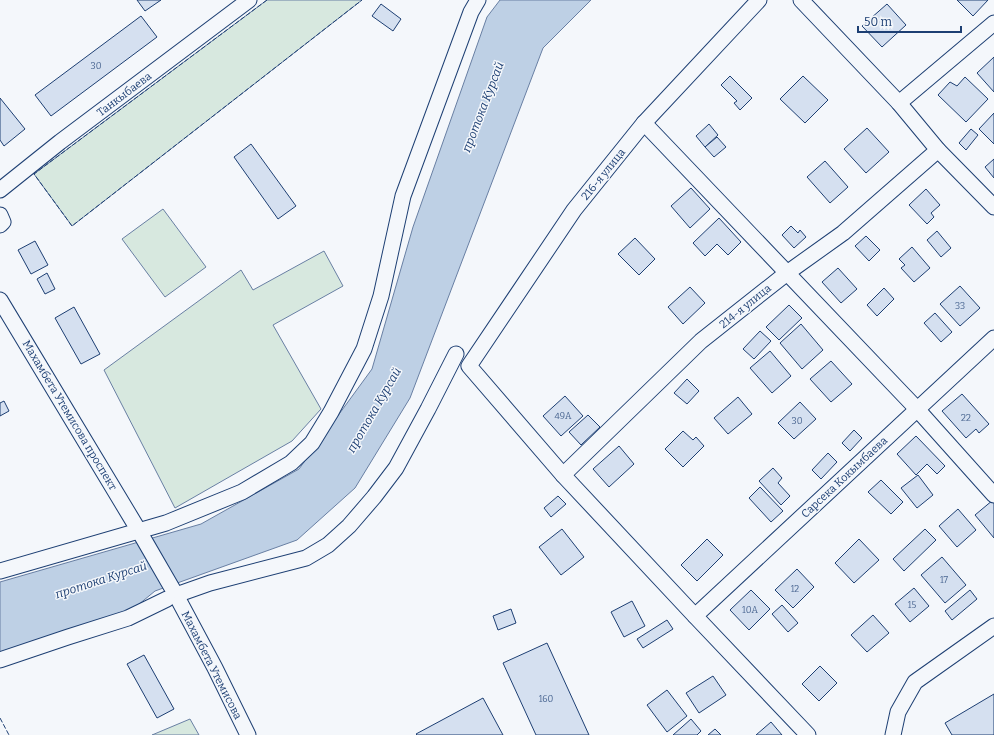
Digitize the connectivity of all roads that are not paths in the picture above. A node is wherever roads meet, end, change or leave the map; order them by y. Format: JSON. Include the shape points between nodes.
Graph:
{"nodes":[{"id":1,"x":249,"y":0,"type":"edge"},
{"id":2,"x":478,"y":0,"type":"edge"},
{"id":3,"x":759,"y":0,"type":"edge"},
{"id":4,"x":801,"y":0,"type":"edge"},
{"id":5,"x":994,"y":23,"type":"edge"},
{"id":6,"x":899,"y":103,"type":"junction"},
{"id":7,"x":644,"y":123,"type":"junction"},
{"id":8,"x":938,"y":150,"type":"junction"},
{"id":9,"x":0,"y":190,"type":"edge"},
{"id":10,"x":994,"y":206,"type":"edge"},
{"id":11,"x":0,"y":215,"type":"edge"},
{"id":12,"x":0,"y":225,"type":"edge"},
{"id":13,"x":787,"y":273,"type":"junction"},
{"id":14,"x":0,"y":300,"type":"edge"},
{"id":15,"x":994,"y":338,"type":"edge"},
{"id":16,"x":456,"y":354,"type":"dead end"},
{"id":17,"x":917,"y":409,"type":"junction"},
{"id":18,"x":563,"y":475,"type":"junction"},
{"id":19,"x":994,"y":495,"type":"edge"},
{"id":20,"x":139,"y":530,"type":"junction"},
{"id":21,"x":0,"y":571,"type":"edge"},
{"id":22,"x":172,"y":597,"type":"junction"},
{"id":23,"x":695,"y":616,"type":"junction"},
{"id":24,"x":994,"y":626,"type":"edge"},
{"id":25,"x":0,"y":660,"type":"edge"},
{"id":26,"x":248,"y":735,"type":"edge"},
{"id":27,"x":808,"y":735,"type":"edge"},
{"id":28,"x":892,"y":735,"type":"edge"}],
"edges":[{"from":1,"to":9,"type":"street","name":"Танкыбаева"},
{"from":2,"to":20,"type":"street","via":[[471,12],[403,196],[381,296],[364,348],[312,443],[291,463],[242,492],[166,523]]},
{"from":3,"to":7,"type":"street","name":"216-я улица"},
{"from":4,"to":6,"type":"street"},
{"from":5,"to":6,"type":"street"},
{"from":6,"to":8,"type":"street"},
{"from":7,"to":13,"type":"street"},
{"from":7,"to":18,"type":"street","name":"216-я улица","via":[[574,210],[469,366]]},
{"from":8,"to":10,"type":"street"},
{"from":8,"to":13,"type":"street","name":"214-я улица","via":[[843,233]]},
{"from":11,"to":12,"type":"street","via":[[3,222]]},
{"from":13,"to":17,"type":"street"},
{"from":13,"to":18,"type":"street","name":"214-я улица","via":[[702,341]]},
{"from":14,"to":20,"type":"street","name":"Махамбета Утемисова проспект"},
{"from":15,"to":17,"type":"street","name":"Сарсека Кокымбаева"},
{"from":16,"to":22,"type":"street","via":[[396,468],[349,526],[328,545],[306,558],[210,583]]},
{"from":17,"to":19,"type":"street"},
{"from":17,"to":23,"type":"street","name":"Сарсека Кокымбаева"},
{"from":18,"to":23,"type":"street"},
{"from":20,"to":21,"type":"street"},
{"from":20,"to":22,"type":"street","name":"Махамбета Утемисова проспект"},
{"from":22,"to":25,"type":"street","via":[[128,618]]},
{"from":22,"to":26,"type":"street","name":"Махамбета Утемисова","via":[[215,668]]},
{"from":23,"to":27,"type":"street"},
{"from":24,"to":28,"type":"street","via":[[915,682],[898,712]]}]}
